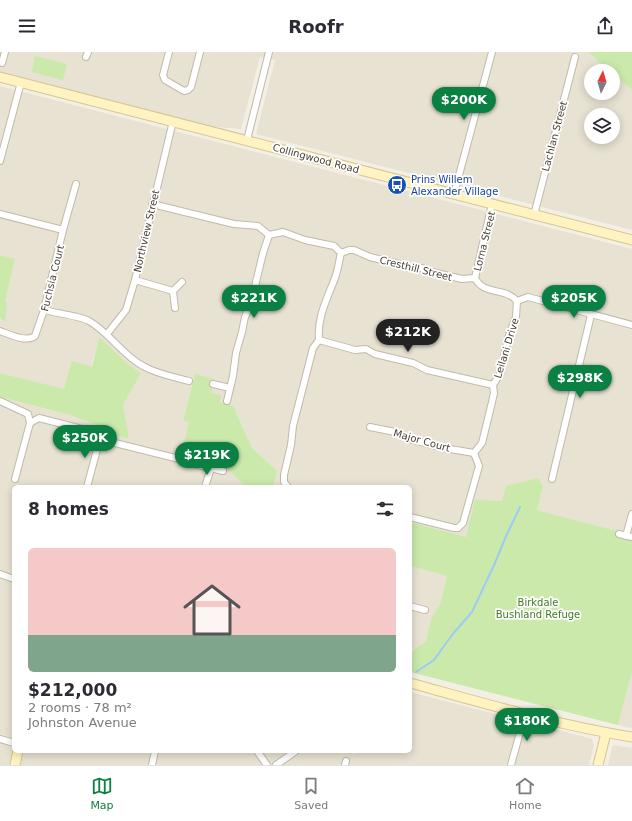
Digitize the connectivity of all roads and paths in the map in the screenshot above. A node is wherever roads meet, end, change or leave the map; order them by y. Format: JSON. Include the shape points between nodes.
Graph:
{"nodes":[{"id":1,"x":5,"y":52,"type":"edge"},
{"id":2,"x":169,"y":52,"type":"edge"},
{"id":3,"x":200,"y":52,"type":"edge"},
{"id":4,"x":269,"y":52,"type":"edge"},
{"id":5,"x":492,"y":52,"type":"edge"},
{"id":6,"x":574,"y":58,"type":"dead end"},
{"id":7,"x":2,"y":63,"type":"dead end"},
{"id":8,"x":0,"y":77,"type":"edge"},
{"id":9,"x":21,"y":82,"type":"junction"},
{"id":10,"x":173,"y":121,"type":"junction"},
{"id":11,"x":247,"y":140,"type":"junction"},
{"id":12,"x":0,"y":161,"type":"edge"},
{"id":13,"x":76,"y":184,"type":"dead end"},
{"id":14,"x":454,"y":194,"type":"junction"},
{"id":15,"x":152,"y":204,"type":"junction"},
{"id":16,"x":492,"y":204,"type":"junction"},
{"id":17,"x":0,"y":214,"type":"edge"},
{"id":18,"x":534,"y":215,"type":"junction"},
{"id":19,"x":63,"y":230,"type":"junction"},
{"id":20,"x":269,"y":235,"type":"junction"},
{"id":21,"x":632,"y":240,"type":"edge"},
{"id":22,"x":341,"y":254,"type":"junction"},
{"id":23,"x":475,"y":278,"type":"junction"},
{"id":24,"x":135,"y":280,"type":"junction"},
{"id":25,"x":182,"y":282,"type":"dead end"},
{"id":26,"x":173,"y":291,"type":"junction"},
{"id":27,"x":517,"y":301,"type":"junction"},
{"id":28,"x":175,"y":308,"type":"dead end"},
{"id":29,"x":44,"y":310,"type":"junction"},
{"id":30,"x":591,"y":315,"type":"junction"},
{"id":31,"x":632,"y":325,"type":"edge"},
{"id":32,"x":0,"y":331,"type":"edge"},
{"id":33,"x":108,"y":334,"type":"junction"},
{"id":34,"x":320,"y":340,"type":"junction"},
{"id":35,"x":189,"y":381,"type":"dead end"},
{"id":36,"x":213,"y":384,"type":"dead end"},
{"id":37,"x":493,"y":385,"type":"junction"},
{"id":38,"x":230,"y":388,"type":"junction"},
{"id":39,"x":0,"y":401,"type":"edge"},
{"id":40,"x":227,"y":401,"type":"dead end"},
{"id":41,"x":30,"y":423,"type":"junction"},
{"id":42,"x":370,"y":427,"type":"dead end"},
{"id":43,"x":102,"y":442,"type":"junction"},
{"id":44,"x":474,"y":454,"type":"junction"},
{"id":45,"x":178,"y":459,"type":"dead end"},
{"id":46,"x":194,"y":464,"type":"dead end"},
{"id":47,"x":210,"y":468,"type":"junction"},
{"id":48,"x":223,"y":471,"type":"dead end"},
{"id":49,"x":552,"y":478,"type":"dead end"},
{"id":50,"x":15,"y":479,"type":"dead end"},
{"id":51,"x":88,"y":485,"type":"edge"},
{"id":52,"x":206,"y":485,"type":"edge"},
{"id":53,"x":286,"y":485,"type":"edge"},
{"id":54,"x":632,"y":514,"type":"edge"},
{"id":55,"x":412,"y":518,"type":"edge"},
{"id":56,"x":619,"y":534,"type":"dead end"},
{"id":57,"x":629,"y":536,"type":"edge"},
{"id":58,"x":0,"y":574,"type":"edge"},
{"id":59,"x":12,"y":578,"type":"edge"},
{"id":60,"x":412,"y":607,"type":"edge"},
{"id":61,"x":425,"y":610,"type":"dead end"},
{"id":62,"x":412,"y":684,"type":"edge"},
{"id":63,"x":525,"y":714,"type":"junction"},
{"id":64,"x":606,"y":733,"type":"junction"},
{"id":65,"x":632,"y":737,"type":"edge"},
{"id":66,"x":0,"y":739,"type":"edge"},
{"id":67,"x":12,"y":742,"type":"edge"},
{"id":68,"x":18,"y":753,"type":"edge"},
{"id":69,"x":155,"y":753,"type":"edge"},
{"id":70,"x":258,"y":753,"type":"edge"},
{"id":71,"x":293,"y":753,"type":"edge"},
{"id":72,"x":15,"y":765,"type":"edge"},
{"id":73,"x":152,"y":765,"type":"edge"},
{"id":74,"x":267,"y":765,"type":"edge"},
{"id":75,"x":276,"y":765,"type":"edge"},
{"id":76,"x":511,"y":765,"type":"edge"},
{"id":77,"x":598,"y":765,"type":"edge"}],
"edges":[{"from":1,"to":7,"type":"street"},
{"from":2,"to":3,"type":"street","via":[[163,75],[165,80],[184,91],[191,87]]},
{"from":4,"to":11,"type":"street"},
{"from":5,"to":14,"type":"street"},
{"from":6,"to":18,"type":"street","name":"Lachlan Street"},
{"from":8,"to":9,"type":"street","name":"Collingwood Road"},
{"from":9,"to":10,"type":"street","name":"Collingwood Road"},
{"from":9,"to":12,"type":"street"},
{"from":10,"to":11,"type":"street","name":"Collingwood Road"},
{"from":10,"to":15,"type":"street","name":"Northview Street"},
{"from":11,"to":14,"type":"street","name":"Collingwood Road"},
{"from":13,"to":19,"type":"street","name":"Fuchsia Court"},
{"from":14,"to":16,"type":"street","name":"Collingwood Road"},
{"from":15,"to":20,"type":"street","via":[[234,224],[258,226]]},
{"from":15,"to":24,"type":"street","name":"Northview Street"},
{"from":16,"to":18,"type":"street","name":"Collingwood Road"},
{"from":16,"to":23,"type":"street","name":"Lorna Street"},
{"from":17,"to":19,"type":"street"},
{"from":18,"to":21,"type":"street","name":"Collingwood Road"},
{"from":19,"to":29,"type":"street","name":"Fuchsia Court"},
{"from":20,"to":22,"type":"street","via":[[283,232],[334,246]]},
{"from":20,"to":38,"type":"street","via":[[251,303],[244,317]]},
{"from":22,"to":23,"type":"street","name":"Cresthill Street","via":[[354,250],[408,268],[422,268],[462,279]]},
{"from":22,"to":34,"type":"street","via":[[318,326]]},
{"from":23,"to":27,"type":"street","via":[[478,285]]},
{"from":24,"to":26,"type":"street"},
{"from":24,"to":33,"type":"street","name":"Northview Street","via":[[126,310]]},
{"from":25,"to":26,"type":"street"},
{"from":26,"to":28,"type":"street"},
{"from":27,"to":30,"type":"street","via":[[528,297]]},
{"from":27,"to":37,"type":"street","name":"Leilani Drive","via":[[516,316],[500,374]]},
{"from":29,"to":32,"type":"street","name":"Fuchsia Court","via":[[39,328],[32,338],[24,339]]},
{"from":29,"to":33,"type":"street","via":[[88,320]]},
{"from":30,"to":31,"type":"street"},
{"from":30,"to":49,"type":"street"},
{"from":33,"to":35,"type":"street","via":[[126,354],[142,366]]},
{"from":34,"to":37,"type":"street","via":[[355,350],[366,349],[427,370]]},
{"from":34,"to":53,"type":"street","via":[[313,348],[293,426],[284,476]]},
{"from":36,"to":38,"type":"street"},
{"from":37,"to":44,"type":"street","name":"Leilani Drive","via":[[494,393],[482,443]]},
{"from":38,"to":40,"type":"street"},
{"from":39,"to":41,"type":"street","via":[[28,414]]},
{"from":41,"to":43,"type":"street","via":[[39,418],[86,430]]},
{"from":41,"to":50,"type":"street"},
{"from":42,"to":44,"type":"street","name":"Major Court"},
{"from":43,"to":45,"type":"street","via":[[107,440]]},
{"from":43,"to":51,"type":"street","via":[[98,446]]},
{"from":44,"to":55,"type":"street","via":[[479,466],[463,523],[454,528]]},
{"from":46,"to":47,"type":"street"},
{"from":47,"to":48,"type":"street"},
{"from":47,"to":52,"type":"street"},
{"from":54,"to":57,"type":"street"},
{"from":56,"to":57,"type":"street"},
{"from":58,"to":59,"type":"street"},
{"from":60,"to":61,"type":"street"},
{"from":62,"to":63,"type":"street"},
{"from":63,"to":64,"type":"street"},
{"from":63,"to":76,"type":"street"},
{"from":64,"to":65,"type":"street"},
{"from":64,"to":77,"type":"street"},
{"from":66,"to":67,"type":"street"},
{"from":68,"to":72,"type":"street"},
{"from":69,"to":73,"type":"street"},
{"from":70,"to":74,"type":"street"},
{"from":71,"to":75,"type":"street"}]}
